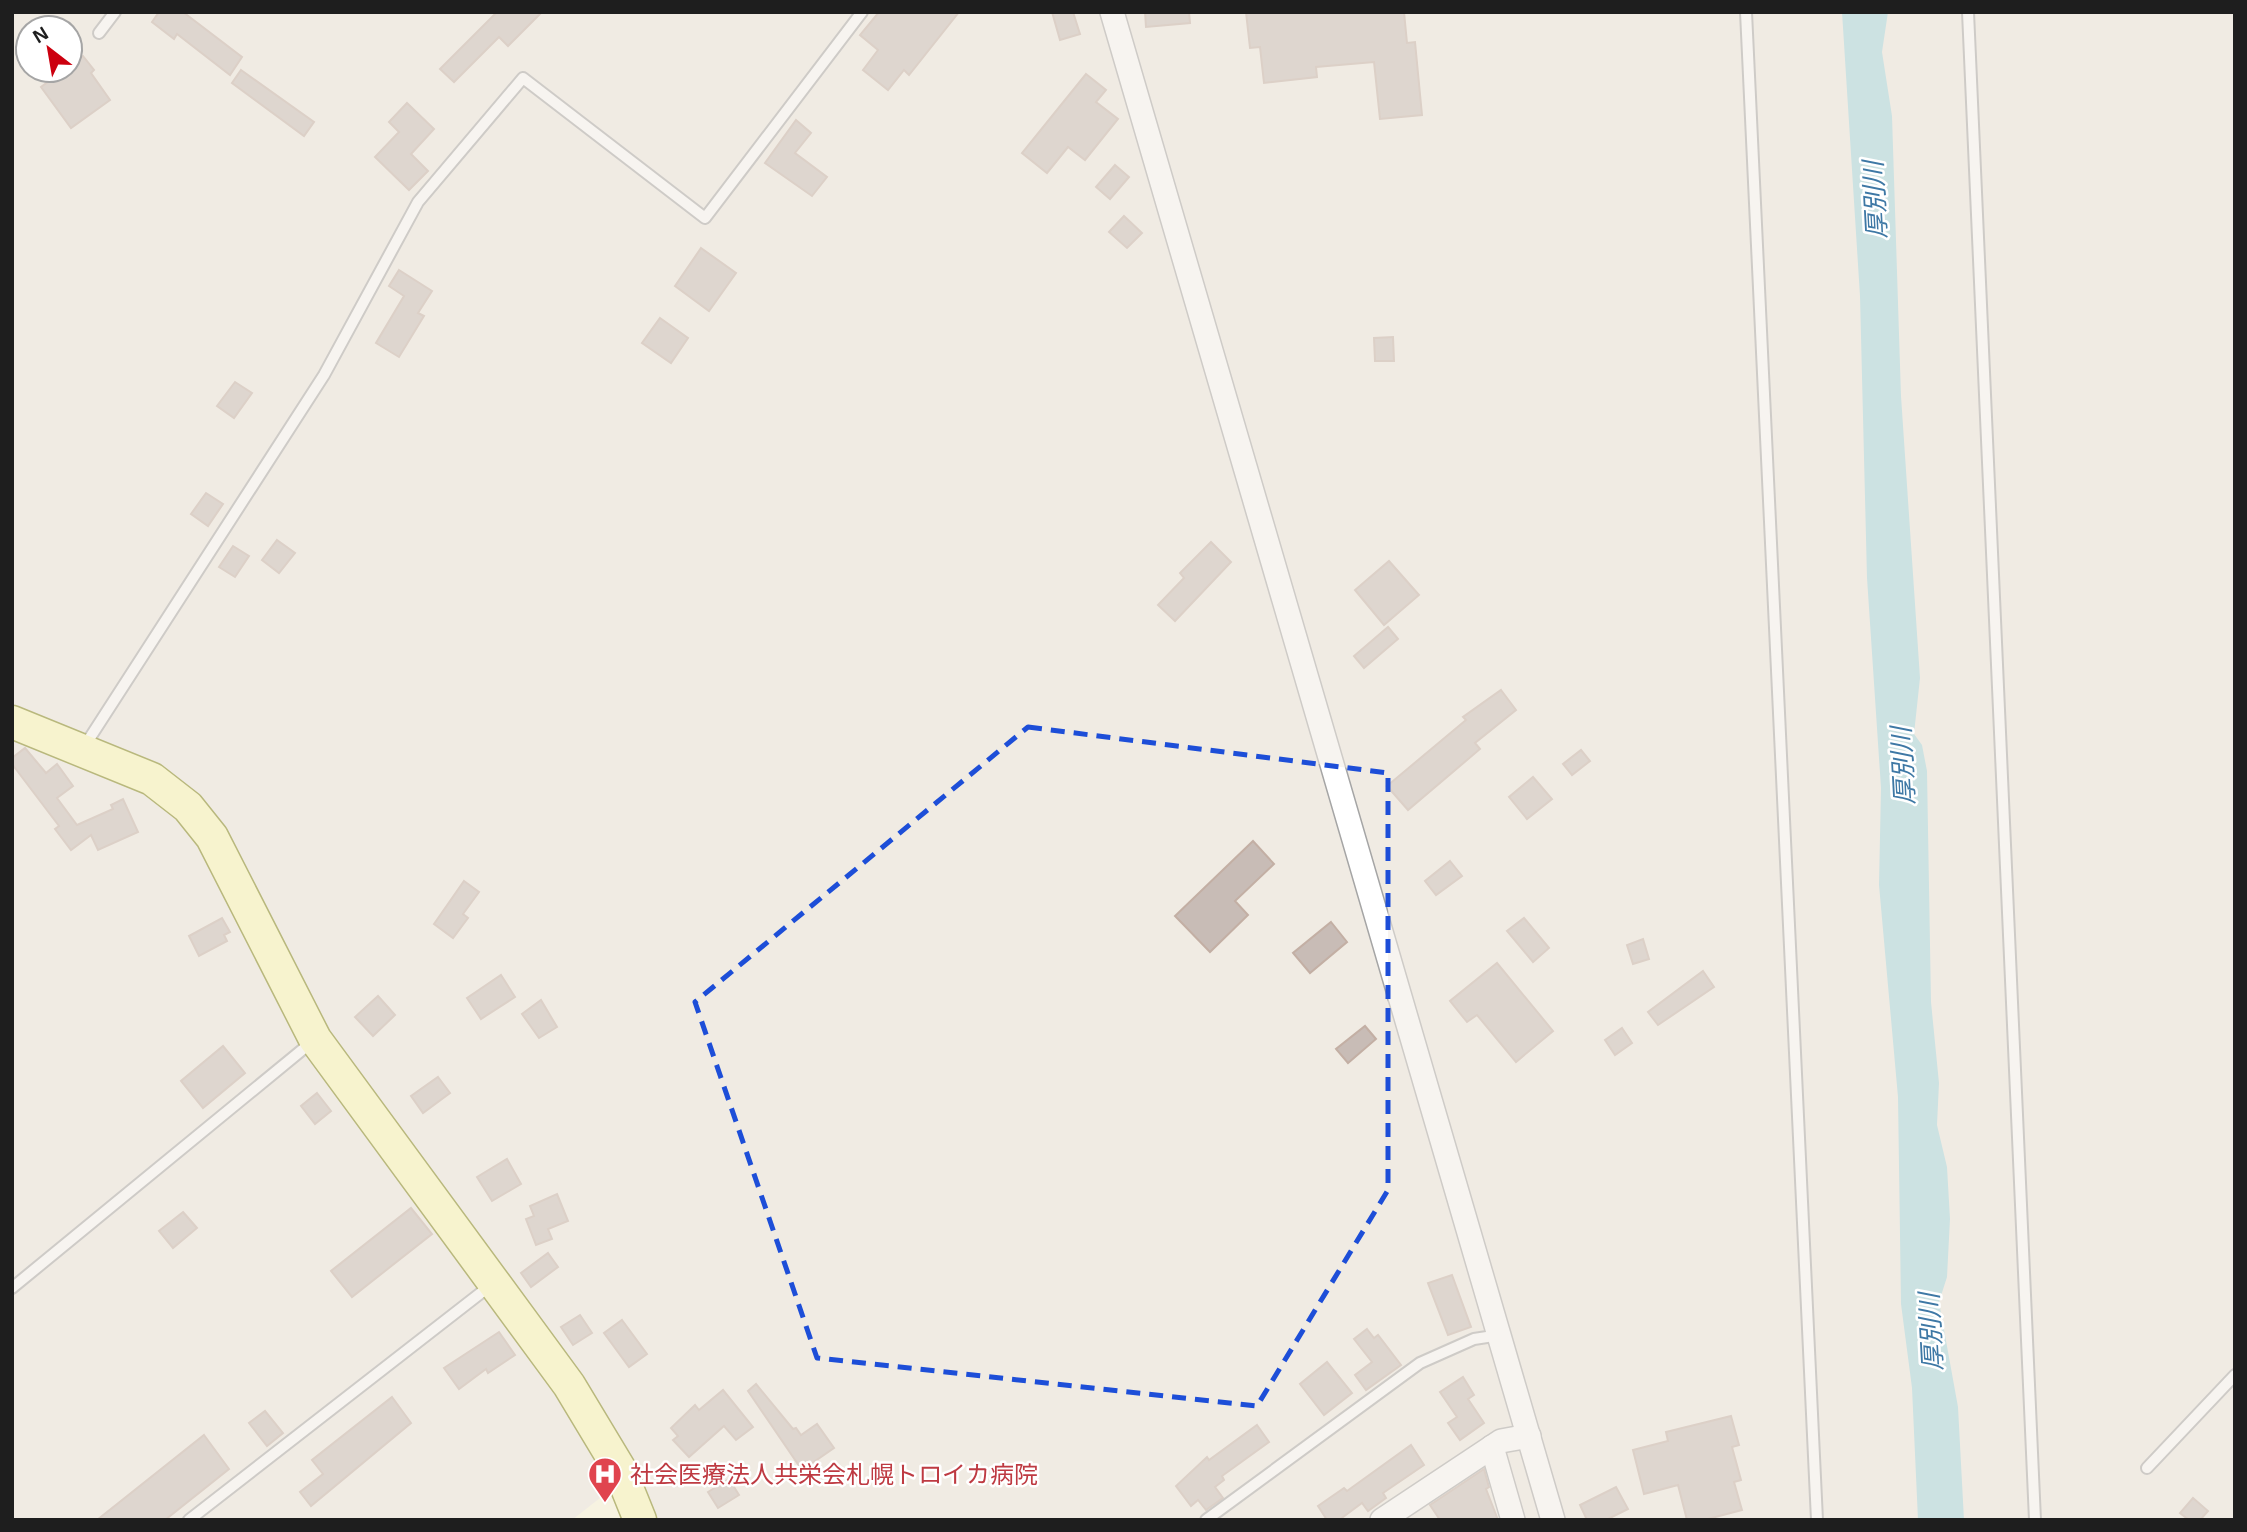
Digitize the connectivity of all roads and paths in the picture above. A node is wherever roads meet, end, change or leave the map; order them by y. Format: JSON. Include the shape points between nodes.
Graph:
{"nodes":[{"id":1,"x":116,"y":12,"type":"edge"},
{"id":2,"x":862,"y":12,"type":"edge"},
{"id":3,"x":1112,"y":12,"type":"edge"},
{"id":4,"x":1746,"y":12,"type":"edge"},
{"id":5,"x":1968,"y":12,"type":"edge"},
{"id":6,"x":99,"y":33,"type":"dead end"},
{"id":7,"x":12,"y":723,"type":"edge"},
{"id":8,"x":83,"y":750,"type":"junction"},
{"id":9,"x":315,"y":1040,"type":"junction"},
{"id":10,"x":494,"y":1283,"type":"junction"},
{"id":11,"x":12,"y":1288,"type":"edge"},
{"id":12,"x":1500,"y":1335,"type":"junction"},
{"id":13,"x":2235,"y":1375,"type":"edge"},
{"id":14,"x":1529,"y":1436,"type":"junction"},
{"id":15,"x":1492,"y":1447,"type":"junction"},
{"id":16,"x":2147,"y":1468,"type":"dead end"},
{"id":17,"x":189,"y":1520,"type":"edge"},
{"id":18,"x":640,"y":1520,"type":"edge"},
{"id":19,"x":1206,"y":1520,"type":"edge"},
{"id":20,"x":1382,"y":1520,"type":"edge"},
{"id":21,"x":1513,"y":1520,"type":"edge"},
{"id":22,"x":1553,"y":1520,"type":"edge"},
{"id":23,"x":1817,"y":1520,"type":"edge"},
{"id":24,"x":2035,"y":1520,"type":"edge"}],
"edges":[{"from":1,"to":6,"type":"lane"},
{"from":2,"to":8,"type":"lane","via":[[705,218],[523,78],[418,202],[324,375]]},
{"from":3,"to":12,"type":"street"},
{"from":4,"to":23,"type":"lane"},
{"from":5,"to":24,"type":"lane"},
{"from":7,"to":8,"type":"street"},
{"from":8,"to":9,"type":"street","via":[[152,779],[188,807],[212,837]]},
{"from":9,"to":10,"type":"street"},
{"from":9,"to":11,"type":"lane"},
{"from":10,"to":17,"type":"lane"},
{"from":10,"to":18,"type":"street","via":[[596,1427]]},
{"from":12,"to":14,"type":"street"},
{"from":12,"to":19,"type":"lane","via":[[1474,1339],[1420,1363]]},
{"from":13,"to":16,"type":"lane"},
{"from":14,"to":15,"type":"street"},
{"from":14,"to":22,"type":"street"},
{"from":15,"to":20,"type":"street"},
{"from":15,"to":21,"type":"street"}]}
